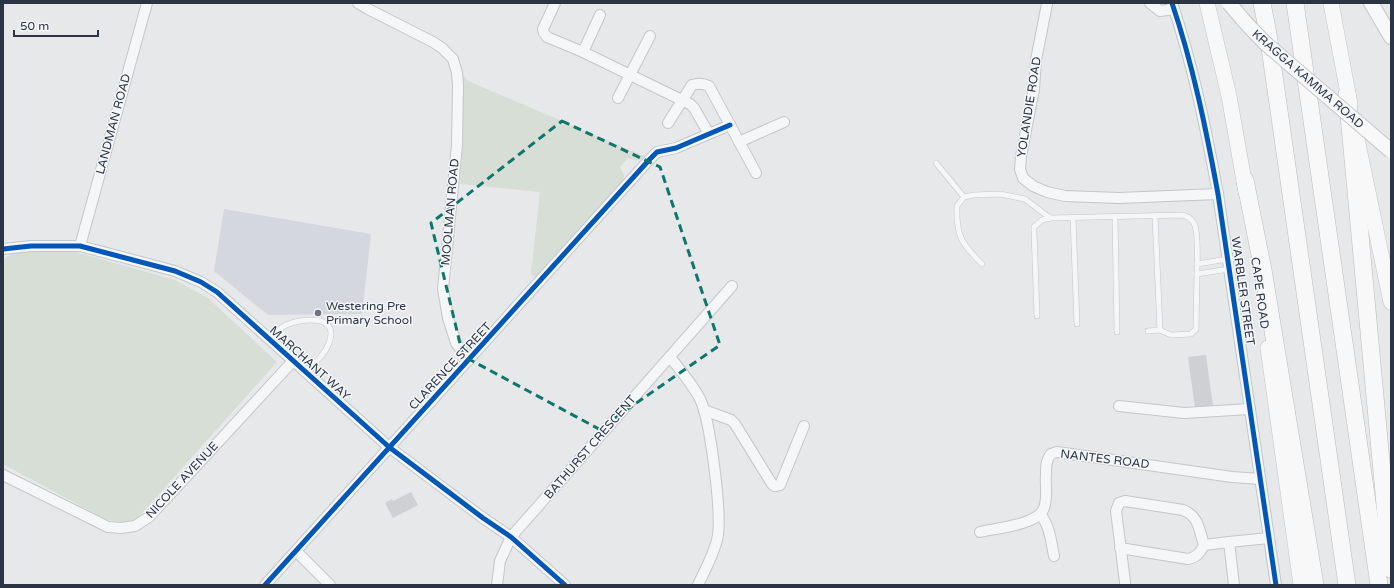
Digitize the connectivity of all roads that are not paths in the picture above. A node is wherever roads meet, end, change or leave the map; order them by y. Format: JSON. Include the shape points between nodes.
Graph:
{"nodes":[{"id":1,"x":147,"y":3,"type":"edge"},
{"id":2,"x":358,"y":3,"type":"edge"},
{"id":3,"x":555,"y":3,"type":"edge"},
{"id":4,"x":1150,"y":3,"type":"edge"},
{"id":5,"x":1207,"y":3,"type":"edge"},
{"id":6,"x":1229,"y":3,"type":"edge"},
{"id":7,"x":1262,"y":3,"type":"edge"},
{"id":8,"x":1296,"y":3,"type":"edge"},
{"id":9,"x":1331,"y":3,"type":"edge"},
{"id":10,"x":1371,"y":3,"type":"edge"},
{"id":11,"x":1047,"y":4,"type":"dead end"},
{"id":12,"x":1173,"y":6,"type":"edge"},
{"id":13,"x":600,"y":15,"type":"dead end"},
{"id":14,"x":650,"y":36,"type":"dead end"},
{"id":15,"x":1391,"y":37,"type":"edge"},
{"id":16,"x":583,"y":52,"type":"junction"},
{"id":17,"x":630,"y":75,"type":"junction"},
{"id":18,"x":1347,"y":94,"type":"junction"},
{"id":19,"x":618,"y":98,"type":"dead end"},
{"id":20,"x":683,"y":100,"type":"junction"},
{"id":21,"x":784,"y":122,"type":"dead end"},
{"id":22,"x":668,"y":123,"type":"dead end"},
{"id":23,"x":730,"y":125,"type":"junction"},
{"id":24,"x":709,"y":134,"type":"junction"},
{"id":25,"x":739,"y":142,"type":"junction"},
{"id":26,"x":1391,"y":151,"type":"edge"},
{"id":27,"x":936,"y":163,"type":"dead end"},
{"id":28,"x":756,"y":173,"type":"dead end"},
{"id":29,"x":1244,"y":180,"type":"junction"},
{"id":30,"x":1218,"y":194,"type":"junction"},
{"id":31,"x":964,"y":197,"type":"junction"},
{"id":32,"x":1155,"y":216,"type":"junction"},
{"id":33,"x":1115,"y":217,"type":"junction"},
{"id":34,"x":1050,"y":218,"type":"junction"},
{"id":35,"x":1073,"y":218,"type":"junction"},
{"id":36,"x":80,"y":246,"type":"junction"},
{"id":37,"x":3,"y":249,"type":"edge"},
{"id":38,"x":982,"y":264,"type":"dead end"},
{"id":39,"x":1197,"y":264,"type":"junction"},
{"id":40,"x":1228,"y":264,"type":"junction"},
{"id":41,"x":1197,"y":274,"type":"junction"},
{"id":42,"x":732,"y":286,"type":"dead end"},
{"id":43,"x":1391,"y":302,"type":"edge"},
{"id":44,"x":1037,"y":316,"type":"dead end"},
{"id":45,"x":1077,"y":324,"type":"dead end"},
{"id":46,"x":1160,"y":330,"type":"junction"},
{"id":47,"x":1148,"y":331,"type":"dead end"},
{"id":48,"x":1117,"y":332,"type":"dead end"},
{"id":49,"x":269,"y":339,"type":"junction"},
{"id":50,"x":670,"y":357,"type":"junction"},
{"id":51,"x":469,"y":360,"type":"junction"},
{"id":52,"x":293,"y":361,"type":"junction"},
{"id":53,"x":305,"y":372,"type":"junction"},
{"id":54,"x":1118,"y":406,"type":"dead end"},
{"id":55,"x":1250,"y":409,"type":"junction"},
{"id":56,"x":704,"y":410,"type":"junction"},
{"id":57,"x":804,"y":426,"type":"dead end"},
{"id":58,"x":389,"y":447,"type":"junction"},
{"id":59,"x":3,"y":475,"type":"edge"},
{"id":60,"x":1260,"y":479,"type":"junction"},
{"id":61,"x":1040,"y":514,"type":"junction"},
{"id":62,"x":980,"y":532,"type":"dead end"},
{"id":63,"x":511,"y":537,"type":"junction"},
{"id":64,"x":1269,"y":538,"type":"junction"},
{"id":65,"x":1229,"y":542,"type":"junction"},
{"id":66,"x":1204,"y":545,"type":"junction"},
{"id":67,"x":1120,"y":548,"type":"junction"},
{"id":68,"x":296,"y":551,"type":"junction"},
{"id":69,"x":1054,"y":556,"type":"dead end"},
{"id":70,"x":1391,"y":569,"type":"edge"},
{"id":71,"x":265,"y":585,"type":"edge"},
{"id":72,"x":330,"y":585,"type":"edge"},
{"id":73,"x":496,"y":585,"type":"edge"},
{"id":74,"x":565,"y":585,"type":"edge"},
{"id":75,"x":698,"y":585,"type":"edge"},
{"id":76,"x":1126,"y":585,"type":"edge"},
{"id":77,"x":1234,"y":585,"type":"edge"},
{"id":78,"x":1276,"y":585,"type":"edge"},
{"id":79,"x":1301,"y":585,"type":"edge"},
{"id":80,"x":1315,"y":585,"type":"edge"},
{"id":81,"x":1347,"y":585,"type":"edge"},
{"id":82,"x":1379,"y":585,"type":"edge"}],
"edges":[{"from":1,"to":36,"type":"street","name":"LANDMAN ROAD"},
{"from":2,"to":51,"type":"street","name":"MOOLMAN ROAD","via":[[433,42],[453,58],[458,85],[457,145],[443,289],[456,343]]},
{"from":3,"to":16,"type":"street","via":[[543,28],[544,33],[547,37]]},
{"from":4,"to":12,"type":"street","via":[[1160,11]]},
{"from":5,"to":29,"type":"main road","name":"CAPE ROAD","via":[[1229,96]]},
{"from":6,"to":26,"type":"main road","name":"KRAGGA KAMMA ROAD","bridge":true,"via":[[1265,43]]},
{"from":7,"to":81,"type":"highway"},
{"from":8,"to":82,"type":"highway"},
{"from":9,"to":18,"type":"main road"},
{"from":10,"to":15,"type":"main road"},
{"from":11,"to":30,"type":"street","name":"YOLANDIE ROAD","via":[[1021,156],[1020,170],[1023,178],[1032,186],[1065,196],[1119,198]]},
{"from":12,"to":30,"type":"street","name":"WARBLER STREET","via":[[1194,78]]},
{"from":13,"to":16,"type":"street"},
{"from":14,"to":17,"type":"street"},
{"from":16,"to":17,"type":"street"},
{"from":17,"to":19,"type":"street"},
{"from":17,"to":20,"type":"street"},
{"from":18,"to":43,"type":"main road"},
{"from":18,"to":70,"type":"highway"},
{"from":20,"to":22,"type":"street"},
{"from":20,"to":23,"type":"street","via":[[692,85],[697,83],[709,86]]},
{"from":20,"to":24,"type":"street","via":[[694,108]]},
{"from":21,"to":25,"type":"street"},
{"from":23,"to":24,"type":"street","name":"CLARENCE STREET"},
{"from":23,"to":25,"type":"street"},
{"from":24,"to":51,"type":"street","name":"CLARENCE STREET","via":[[676,148],[658,152],[649,160]]},
{"from":25,"to":28,"type":"street"},
{"from":27,"to":31,"type":"lane"},
{"from":29,"to":79,"type":"main road","name":"CAPE ROAD"},
{"from":29,"to":80,"type":"highway","via":[[1263,270]]},
{"from":30,"to":40,"type":"street","name":"WARBLER STREET"},
{"from":31,"to":34,"type":"lane","via":[[1000,194],[1025,199]]},
{"from":31,"to":38,"type":"lane","via":[[956,206],[960,238]]},
{"from":32,"to":33,"type":"lane"},
{"from":32,"to":39,"type":"lane","via":[[1182,214],[1191,219],[1195,225]]},
{"from":32,"to":46,"type":"lane"},
{"from":33,"to":35,"type":"lane"},
{"from":33,"to":48,"type":"lane"},
{"from":34,"to":35,"type":"lane"},
{"from":34,"to":44,"type":"lane","via":[[1042,220],[1034,227]]},
{"from":35,"to":45,"type":"lane"},
{"from":36,"to":37,"type":"street","name":"MARCHANT WAY"},
{"from":36,"to":49,"type":"street","name":"MARCHANT WAY","via":[[175,272],[201,282],[217,292]]},
{"from":39,"to":40,"type":"lane"},
{"from":39,"to":41,"type":"lane"},
{"from":40,"to":41,"type":"lane"},
{"from":40,"to":55,"type":"street","name":"WARBLER STREET"},
{"from":41,"to":46,"type":"lane","via":[[1196,329],[1191,334],[1171,335]]},
{"from":42,"to":50,"type":"street","name":"BATHURST CRESCENT"},
{"from":46,"to":47,"type":"lane"},
{"from":49,"to":52,"type":"street","name":"MARCHANT WAY"},
{"from":49,"to":53,"type":"lane","via":[[286,326],[303,320],[325,323],[330,332],[329,344]]},
{"from":50,"to":56,"type":"street","via":[[700,399]]},
{"from":50,"to":63,"type":"street","name":"BATHURST CRESCENT"},
{"from":51,"to":58,"type":"street","name":"CLARENCE STREET"},
{"from":52,"to":53,"type":"street","name":"MARCHANT WAY"},
{"from":52,"to":59,"type":"street","name":"NICOLE AVENUE","via":[[149,517],[135,526],[108,526]]},
{"from":53,"to":58,"type":"street","name":"MARCHANT WAY"},
{"from":54,"to":55,"type":"street","via":[[1184,413]]},
{"from":55,"to":60,"type":"street","name":"WARBLER STREET"},
{"from":56,"to":57,"type":"street","via":[[735,424],[772,484],[776,486],[780,485]]},
{"from":56,"to":75,"type":"street","via":[[715,477],[719,528],[714,550]]},
{"from":58,"to":63,"type":"street","name":"MARCHANT WAY"},
{"from":58,"to":68,"type":"street","name":"CLARENCE STREET"},
{"from":60,"to":61,"type":"street","name":"NANTES ROAD","via":[[1057,452],[1051,454],[1047,461],[1046,502]]},
{"from":60,"to":64,"type":"street","name":"WARBLER STREET"},
{"from":61,"to":62,"type":"street","via":[[1023,523]]},
{"from":61,"to":69,"type":"street","via":[[1046,521]]},
{"from":63,"to":73,"type":"street","name":"BATHURST CRESCENT","via":[[500,561]]},
{"from":63,"to":74,"type":"street","name":"MARCHANT WAY"},
{"from":64,"to":65,"type":"street"},
{"from":64,"to":78,"type":"street","name":"WARBLER STREET"},
{"from":65,"to":66,"type":"street"},
{"from":65,"to":77,"type":"street"},
{"from":66,"to":67,"type":"street","via":[[1200,553],[1188,559]]},
{"from":66,"to":67,"type":"street","via":[[1195,517],[1189,512],[1125,501],[1119,503],[1116,511]]},
{"from":67,"to":76,"type":"street"},
{"from":68,"to":71,"type":"street","name":"CLARENCE STREET"},
{"from":68,"to":72,"type":"street"}]}
